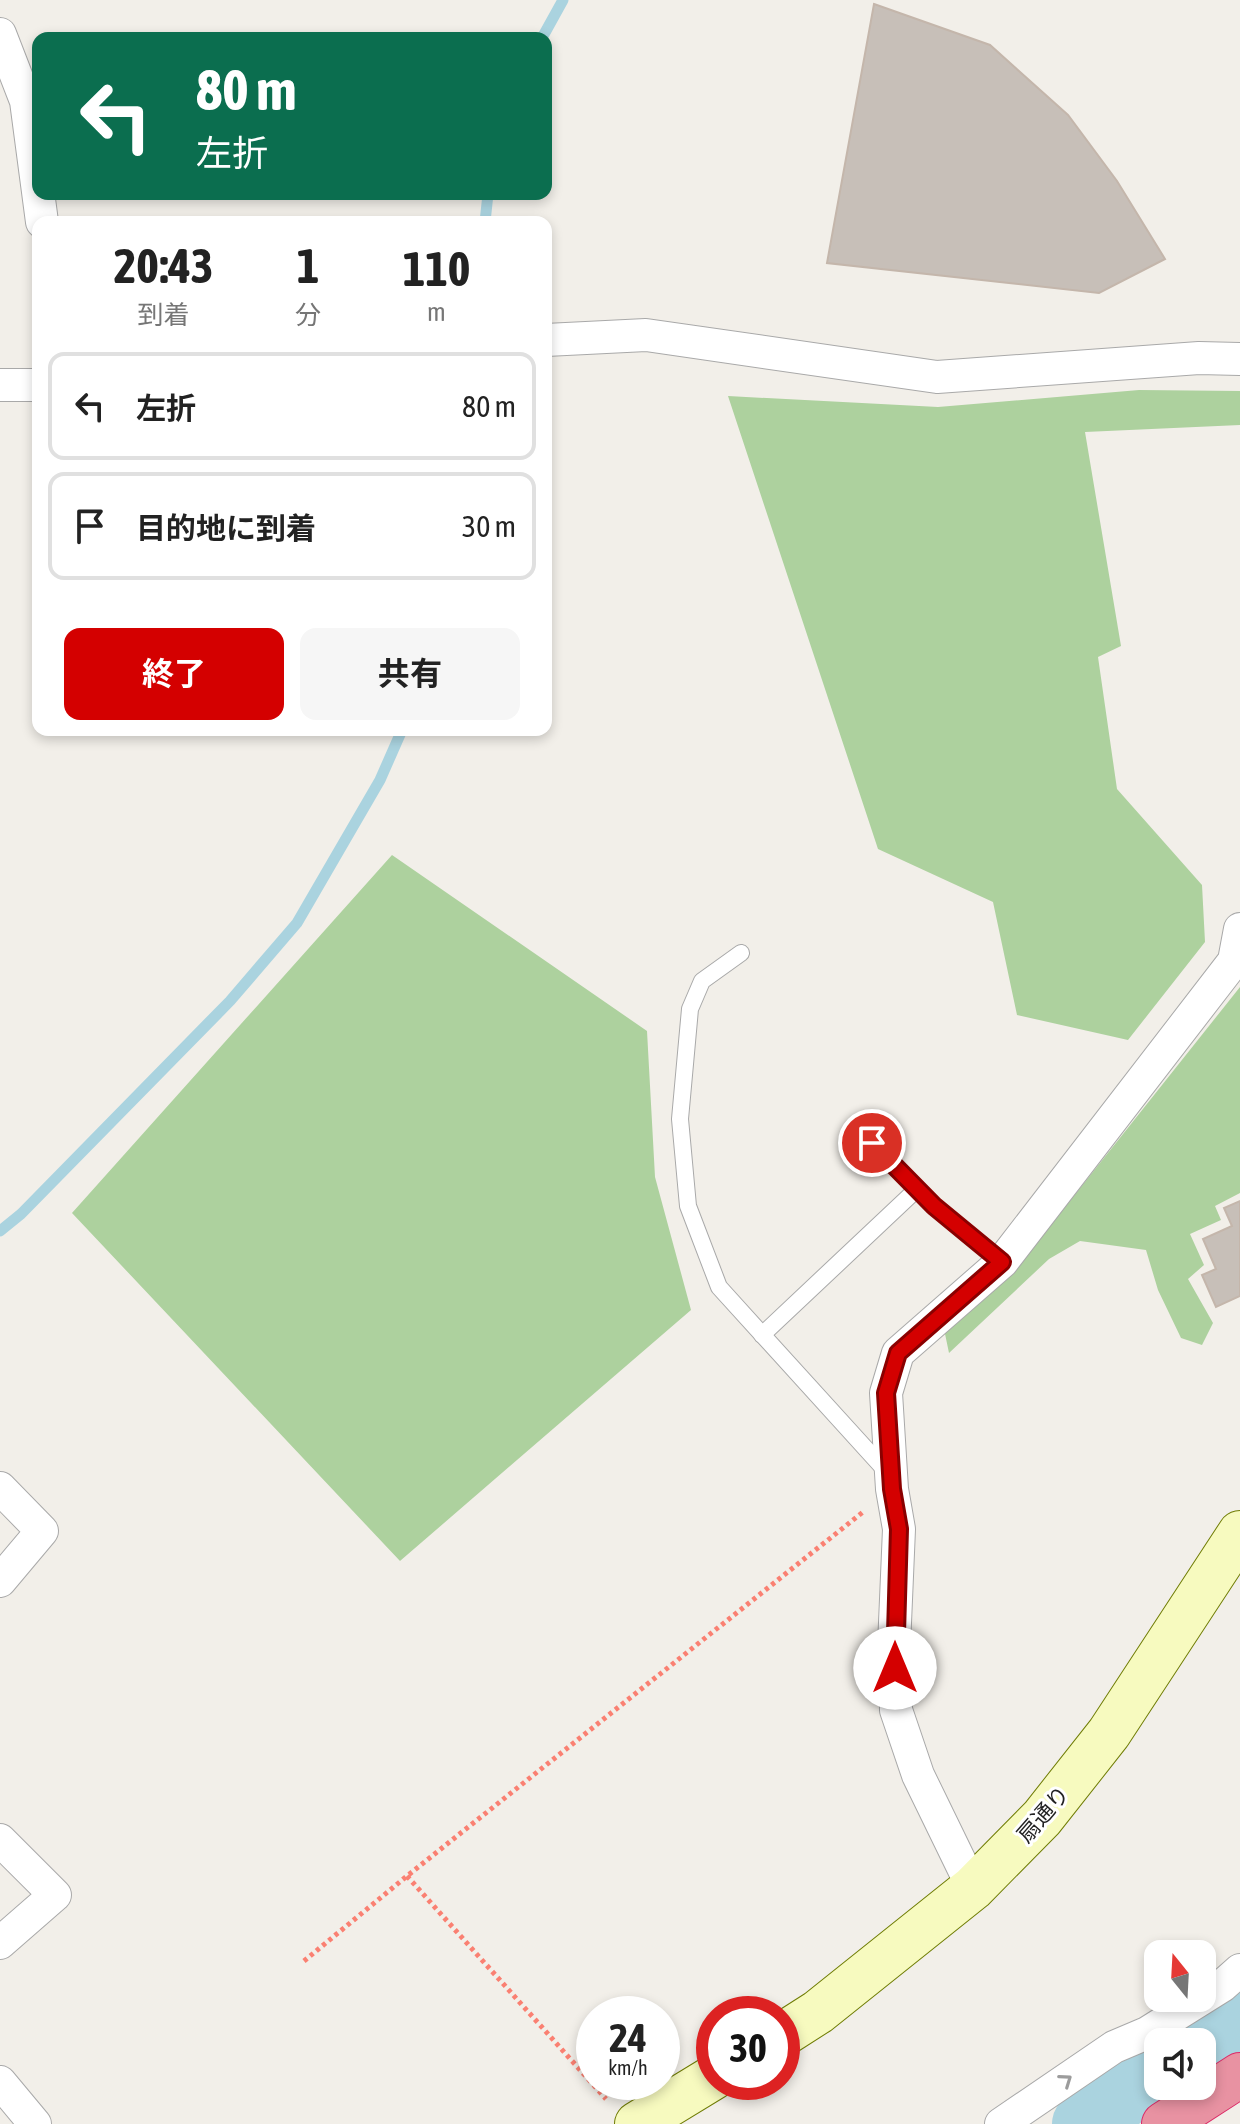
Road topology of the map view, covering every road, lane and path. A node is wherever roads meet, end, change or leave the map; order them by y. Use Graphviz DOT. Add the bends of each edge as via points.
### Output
graph roads {
  1 [pos="0,34"];
  2 [pos="32,146"];
  3 [pos="552,340"];
  4 [pos="1240,359"];
  5 [pos="0,385"];
  6 [pos="32,385"];
  7 [pos="1240,929"];
  8 [pos="741,953"];
  9 [pos="872,1143"];
  10 [pos="917,1189"];
  11 [pos="1002,1262"];
  12 [pos="762,1335"];
  13 [pos="892,1483"];
  14 [pos="0,1488"];
  15 [pos="1240,1533"];
  16 [pos="0,1581"];
  17 [pos="0,1840"];
  18 [pos="407,1876"];
  19 [pos="973,1888"];
  20 [pos="0,1943"];
  21 [pos="304,1961"];
  22 [pos="1240,1970"];
  23 [pos="800,2024"];
  24 [pos="1240,2075"];
  25 [pos="0,2082"];
  26 [pos="696,2084"];
  27 [pos="622,2112"];
  28 [pos="35,2124"];
  29 [pos="1001,2124"];
  30 [pos="1164,2124"];
  1 -- 2 [label="street" via="26,101"];
  3 -- 4 [label="street" via="646,335 937,377"];
  5 -- 6 [label="street"];
  7 -- 11 [label="street" via="1234,961"];
  8 -- 12 [label="lane" via="702,981 690,1009 680,1119 688,1206 719,1287"];
  9 -- 10 [label="lane"];
  10 -- 11 [label="lane"];
  10 -- 12 [label="lane"];
  11 -- 13 [label="street" via="898,1353 886,1393"];
  12 -- 13 [label="lane"];
  13 -- 18 [label="path"];
  13 -- 19 [label="street" via="899,1529 896,1710 918,1775"];
  14 -- 16 [label="street" via="42,1531"];
  15 -- 19 [label="street, 扇通り" via="1109,1733 1042,1818"];
  17 -- 20 [label="street" via="55,1895"];
  18 -- 21 [label="path"];
  18 -- 27 [label="path"];
  19 -- 23 [label="street, 扇通り"];
  29 -- 22 [label="street, one-way"];
  24 -- 30 [label="highway"];
  25 -- 28 [label="street"];
  26 -- 27 [label="street"];
}
